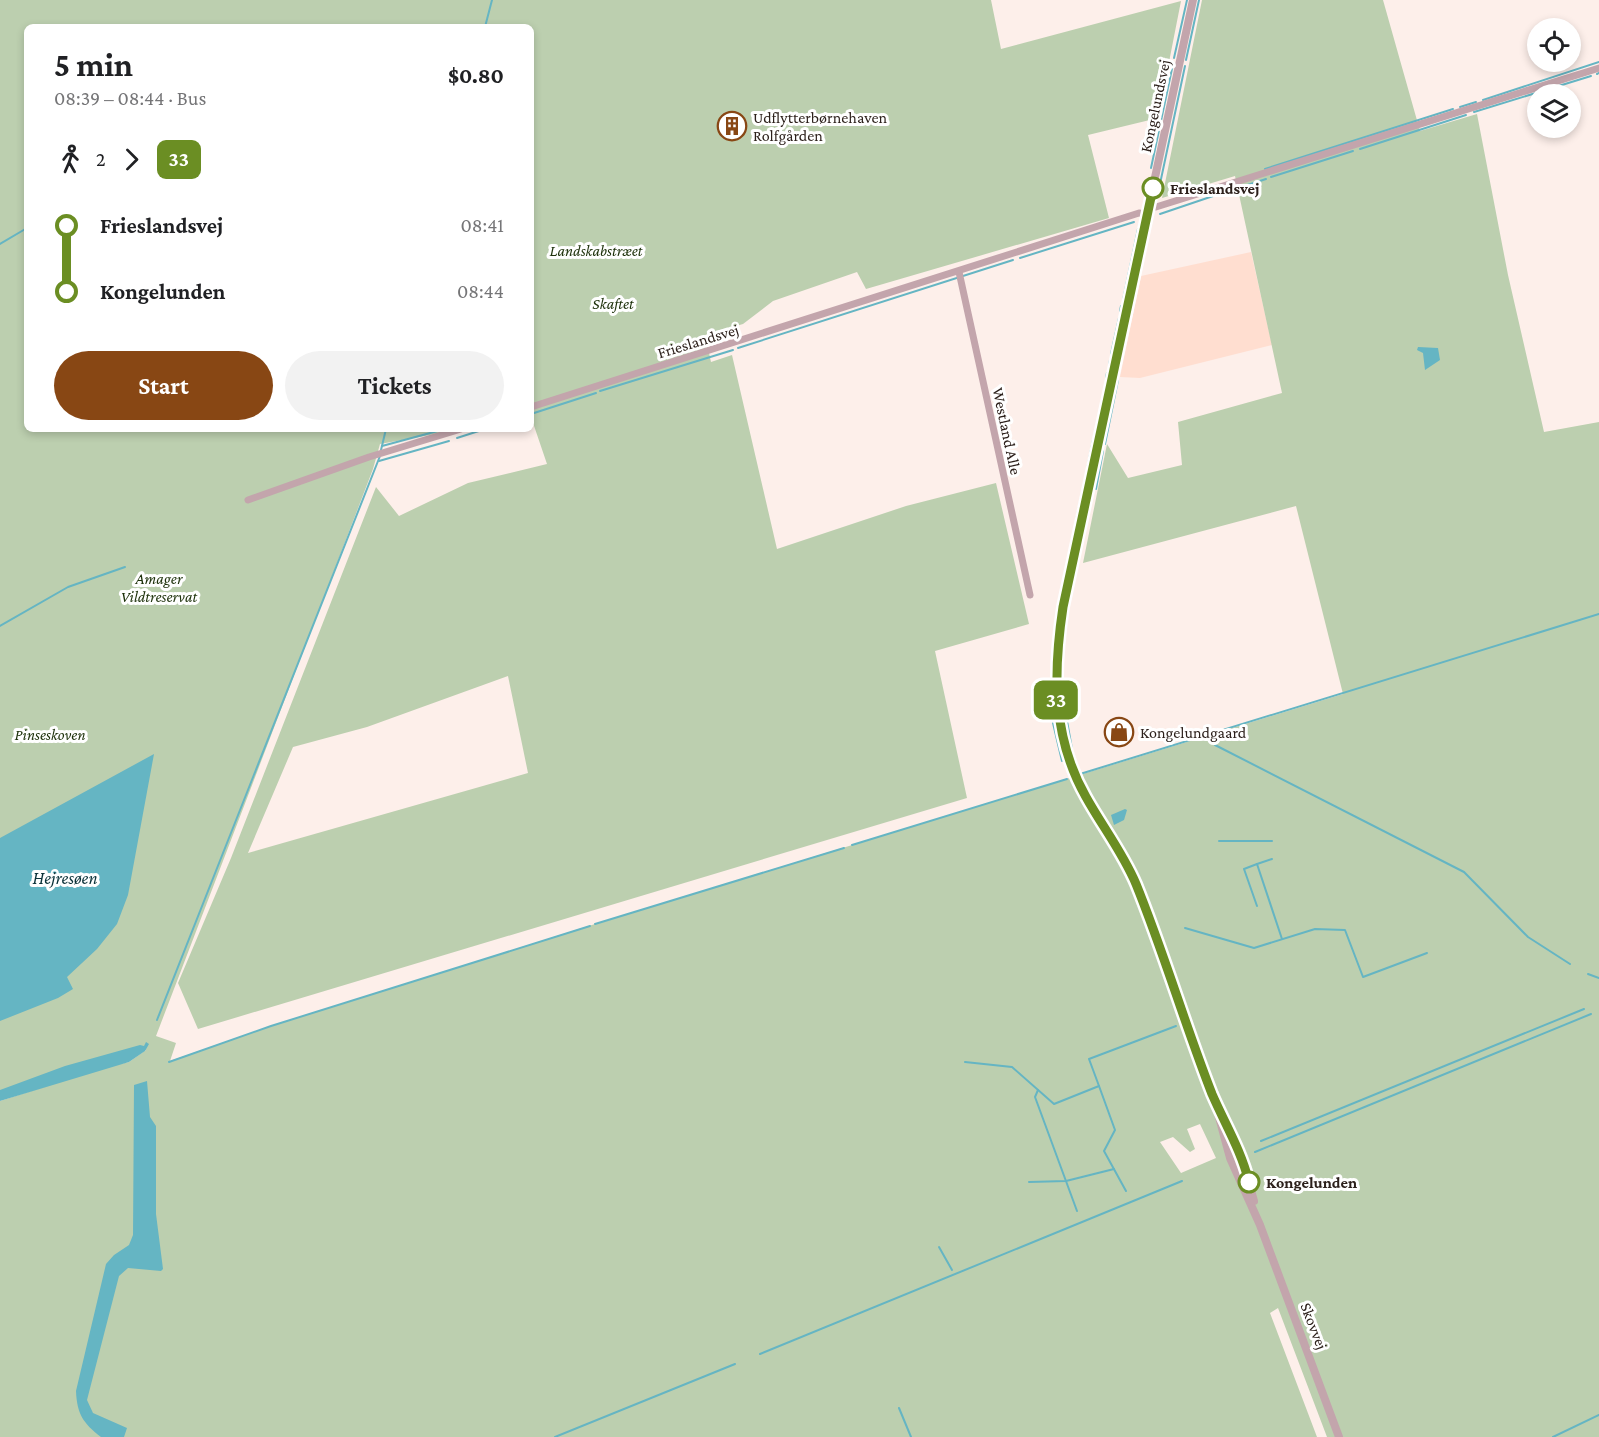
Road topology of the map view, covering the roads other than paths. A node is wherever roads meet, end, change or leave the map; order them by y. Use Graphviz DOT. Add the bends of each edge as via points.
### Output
graph roads {
  1 [pos="1193,0"];
  2 [pos="1599,68"];
  3 [pos="1148,210"];
  4 [pos="959,272"];
  5 [pos="534,406"];
  6 [pos="452,432"];
  7 [pos="248,500"];
  8 [pos="1030,595"];
  9 [pos="1055,677"];
  10 [pos="1339,1437"];
  1 -- 3 [label="street, Kongelundsvej"];
  2 -- 3 [label="street, Frieslandsvej"];
  3 -- 4 [label="street, Frieslandsvej"];
  3 -- 9 [label="street, Kongelundsvej" via="1063,607"];
  4 -- 5 [label="street, Frieslandsvej"];
  4 -- 8 [label="street, Westland Alle"];
  6 -- 7 [label="street"];
  9 -- 10 [label="street, Skovvej" via="1062,738 1072,766 1135,883 1213,1095 1242,1154 1260,1225"];
}
